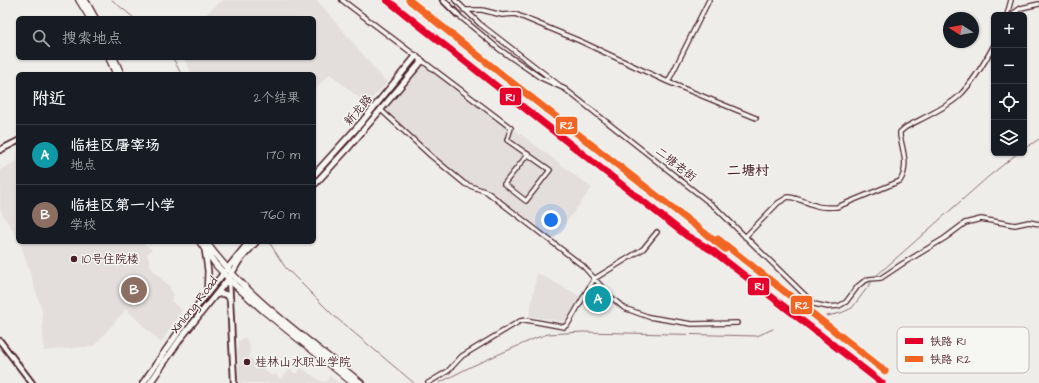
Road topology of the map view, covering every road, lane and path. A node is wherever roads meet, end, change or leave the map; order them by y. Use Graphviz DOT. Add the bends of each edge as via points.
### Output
graph roads {
  1 [pos="79,0"];
  2 [pos="85,0"];
  3 [pos="342,0"];
  4 [pos="443,0"];
  5 [pos="455,0"];
  6 [pos="710,0"];
  7 [pos="1012,0"];
  8 [pos="1039,4"];
  9 [pos="464,10"];
  10 [pos="1008,12"];
  11 [pos="1015,12"];
  12 [pos="89,16"];
  13 [pos="94,16"];
  14 [pos="458,16"];
  15 [pos="992,48"];
  16 [pos="416,56"];
  17 [pos="110,60"];
  18 [pos="115,60"];
  19 [pos="422,61"];
  20 [pos="115,72"];
  21 [pos="120,72"];
  22 [pos="668,82"];
  23 [pos="565,89"];
  24 [pos="381,110"];
  25 [pos="756,118"];
  26 [pos="16,142"];
  27 [pos="0,150"];
  28 [pos="528,154"];
  29 [pos="316,174"];
  30 [pos="316,183"];
  31 [pos="1039,224"];
  32 [pos="657,232"];
  33 [pos="745,237"];
  34 [pos="201,244"];
  35 [pos="207,244"];
  36 [pos="252,244"];
  37 [pos="205,249"];
  38 [pos="228,273"];
  39 [pos="594,279"];
  40 [pos="207,294"];
  41 [pos="215,296"];
  42 [pos="230,298"];
  43 [pos="737,323"];
  44 [pos="0,341"];
  45 [pos="346,381"];
  46 [pos="32,383"];
  47 [pos="143,383"];
  48 [pos="150,383"];
  49 [pos="234,383"];
  50 [pos="353,383"];
  51 [pos="362,383"];
  52 [pos="428,383"];
  1 -- 12 [label="main road"];
  2 -- 13 [label="main road"];
  3 -- 16 [label="street"];
  4 -- 14 [label="street"];
  5 -- 9 [label="street"];
  6 -- 22 [label="street"];
  7 -- 10 [label="street"];
  8 -- 11 [label="street"];
  9 -- 22 [label="street" via="482,10 502,15 515,14"];
  9 -- 23 [label="street"];
  14 -- 23 [label="street, 二塘老街" via="535,74"];
  15 -- 33 [label="street" via="960,95 900,132 906,168 900,181 836,207 826,208 788,197 778,203"];
  16 -- 19 [label="street"];
  16 -- 29 [label="main road, 新龙路"];
  17 -- 20 [label="main road"];
  18 -- 21 [label="main road"];
  19 -- 24 [label="main road"];
  19 -- 28 [label="street" via="511,128 507,140"];
  22 -- 25 [label="street"];
  23 -- 33 [label="street, 二塘老街" via="716,208"];
  24 -- 30 [label="main road"];
  24 -- 39 [label="street" via="465,184 487,192 583,266"];
  26 -- 27 [label="street"];
  28 -- 28 [label="street" via="504,184 526,201 550,170"];
  31 -- 33 [label="street, 二塘老街" via="1029,222 1015,225 981,219 965,223 881,278 869,279 858,286 846,302 828,307 814,304"];
  32 -- 39 [label="street" via="643,249"];
  34 -- 37 [label="main road"];
  35 -- 38 [label="main road"];
  36 -- 38 [label="main road, Xinlong Road"];
  37 -- 38 [label="main road" via="216,265"];
  37 -- 40 [label="main road" via="208,271"];
  38 -- 40 [label="main road"];
  38 -- 41 [label="main road, Xinlong Road"];
  38 -- 42 [label="street"];
  38 -- 45 [label="main road" via="264,311"];
  38 -- 51 [label="main road"];
  39 -- 43 [label="street" via="624,308 649,317 692,324"];
  39 -- 52 [label="street" via="568,324 564,326 526,320 515,322 462,356 446,372"];
  40 -- 47 [label="main road"];
  41 -- 42 [label="main road" via="224,294"];
  41 -- 48 [label="main road, Xinlong Road" via="181,338"];
  42 -- 49 [label="street"];
  44 -- 46 [label="street"];
  45 -- 50 [label="main road"];
}
